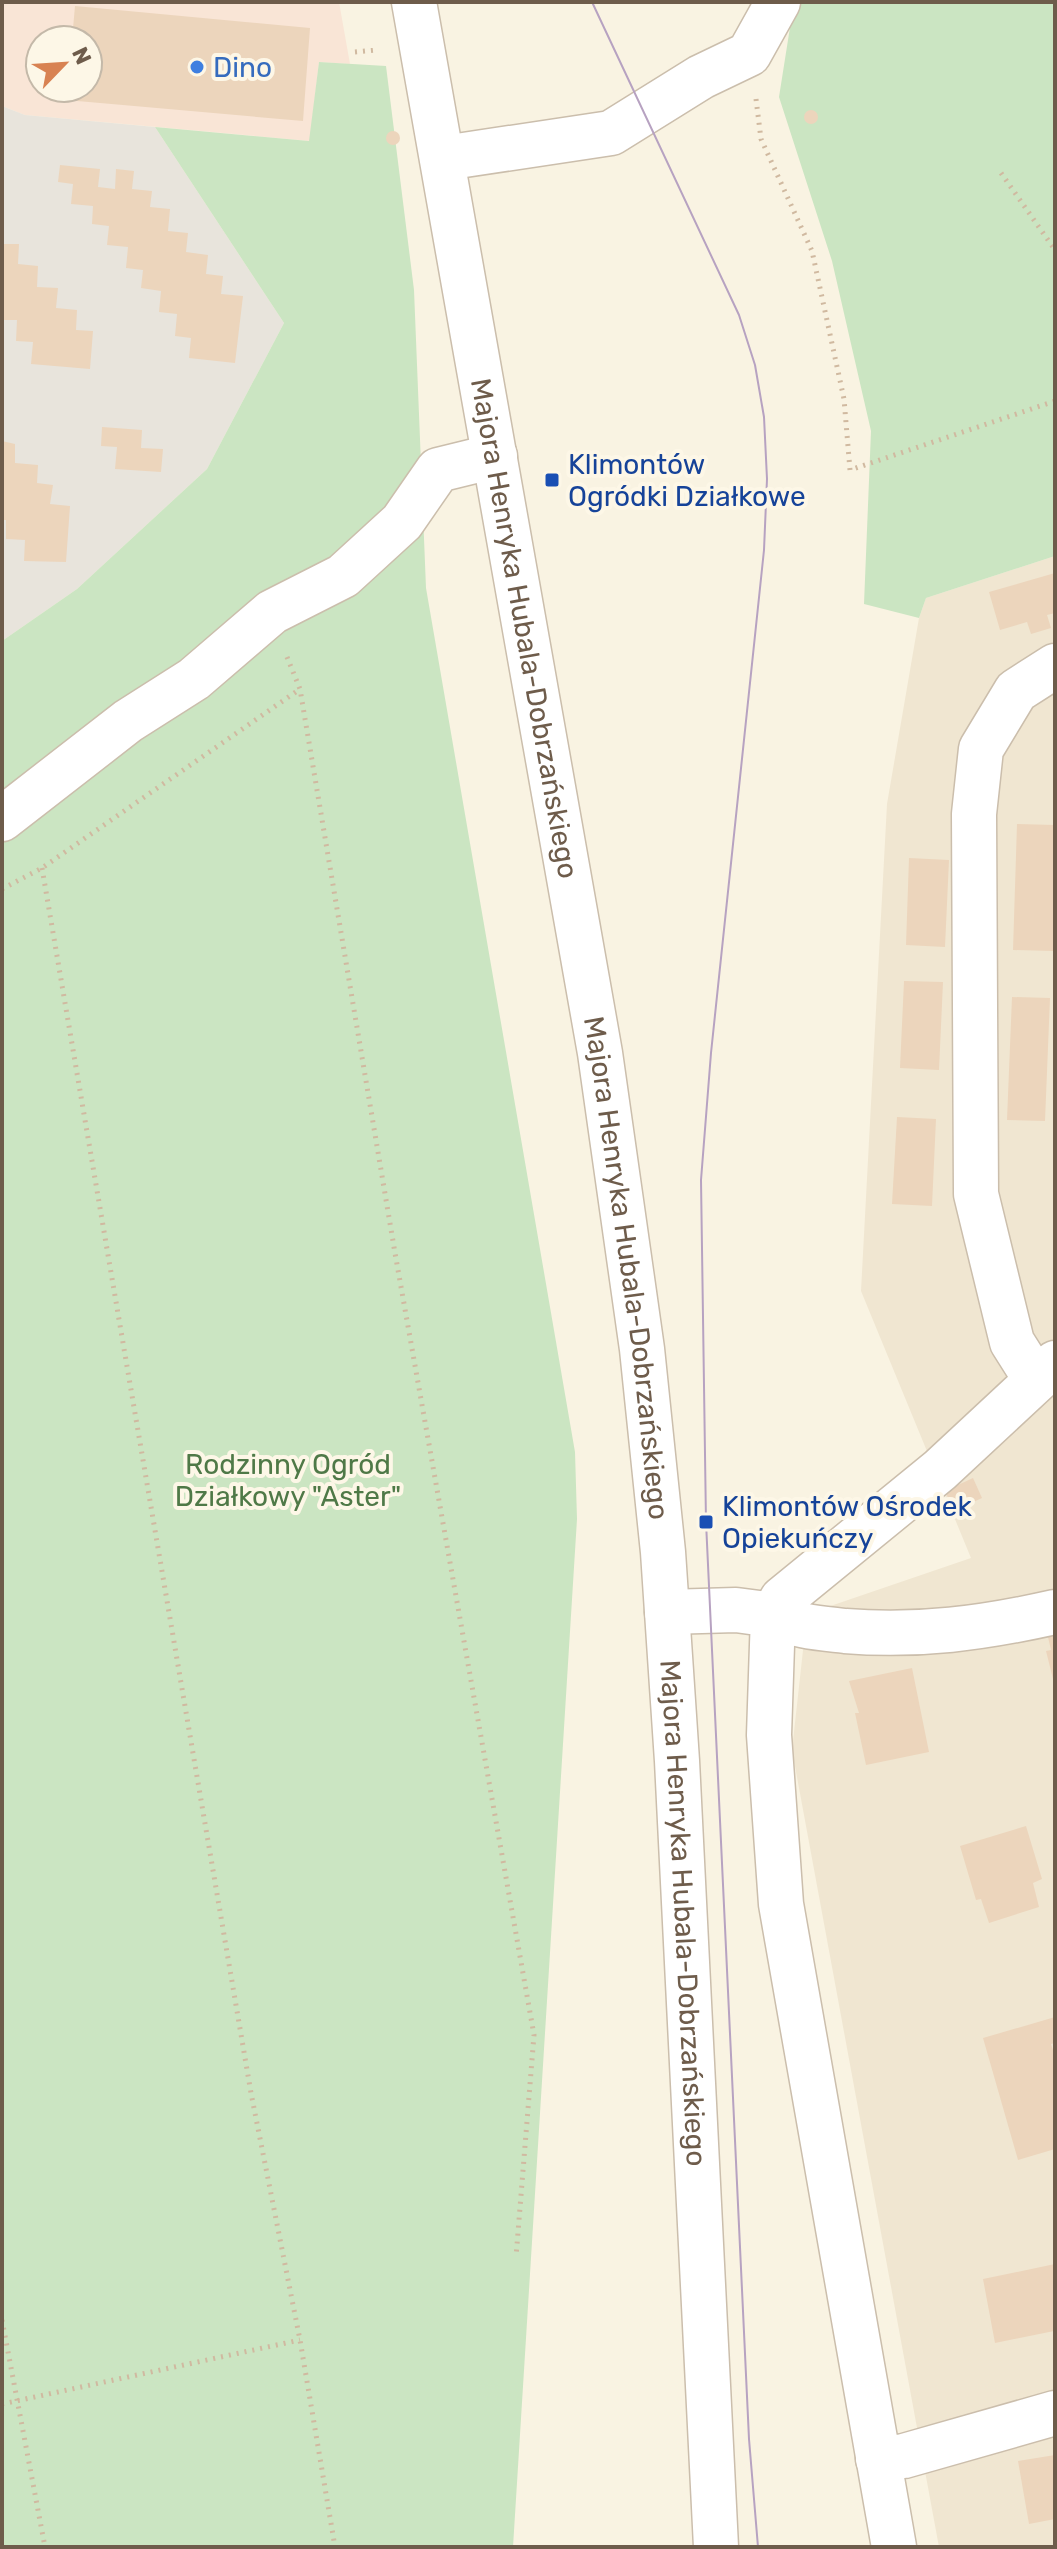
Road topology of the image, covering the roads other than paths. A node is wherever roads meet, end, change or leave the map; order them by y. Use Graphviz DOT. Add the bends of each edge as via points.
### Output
graph roads {
  1 [pos="414,2"];
  2 [pos="778,2"];
  3 [pos="444,158"];
  4 [pos="495,456"];
  5 [pos="1055,666"];
  6 [pos="2,819"];
  7 [pos="1045,1371"];
  8 [pos="667,1612"];
  9 [pos="1055,1612"];
  10 [pos="773,1615"];
  11 [pos="1055,2413"];
  12 [pos="878,2459"];
  13 [pos="716,2547"];
  14 [pos="894,2547"];
  1 -- 3 [label="street, Majora Henryka Hubala-Dobrzańskiego"];
  2 -- 3 [label="street" via="749,54 611,133"];
  3 -- 4 [label="street, Majora Henryka Hubala-Dobrzańskiego"];
  4 -- 6 [label="street" via="438,470 402,522 343,576 272,612 194,679 128,721"];
  4 -- 8 [label="street, Majora Henryka Hubala-Dobrzańskiego" via="600,1053 642,1349"];
  5 -- 7 [label="street" via="1016,691 981,749 974,814 976,1194 1012,1342"];
  7 -- 10 [label="street" via="940,1470 782,1599"];
  8 -- 10 [label="street"];
  8 -- 13 [label="street, Majora Henryka Hubala-Dobrzańskiego"];
  9 -- 10 [label="street" via="943,1633 889,1634 793,1625"];
  10 -- 12 [label="street" via="769,1735 781,1904"];
  11 -- 12 [label="street"];
  12 -- 14 [label="street"];
}
